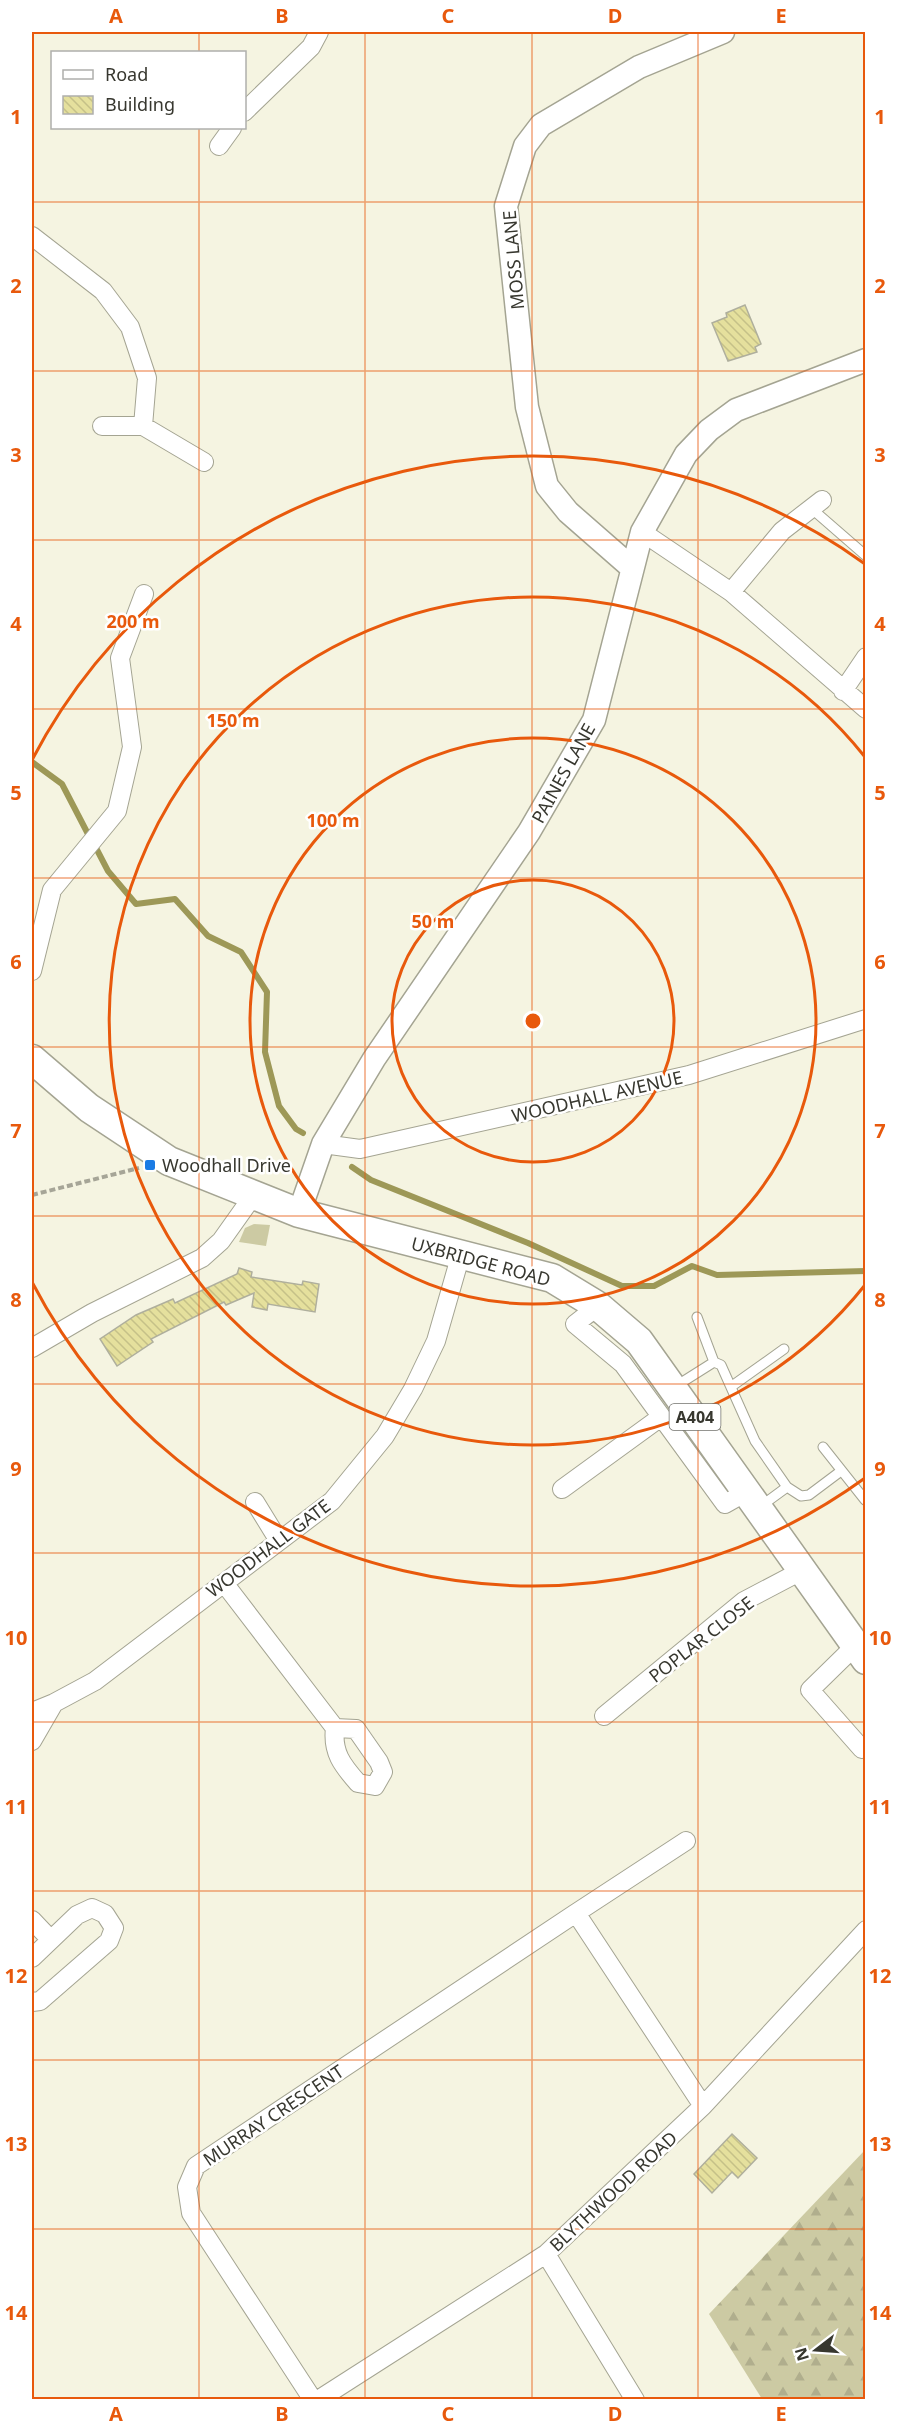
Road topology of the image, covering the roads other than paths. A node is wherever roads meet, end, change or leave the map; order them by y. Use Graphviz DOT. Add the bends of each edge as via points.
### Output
graph roads {
  1 [pos="319,32"];
  2 [pos="723,32"];
  3 [pos="246,110"];
  4 [pos="231,129"];
  5 [pos="219,146"];
  6 [pos="32,236"];
  7 [pos="866,360"];
  8 [pos="102,426"];
  9 [pos="143,426"];
  10 [pos="204,462"];
  11 [pos="817,504"];
  12 [pos="642,532"];
  13 [pos="865,555"];
  14 [pos="632,568"];
  15 [pos="731,592"];
  16 [pos="144,594"];
  17 [pos="866,657"];
  18 [pos="843,691"];
  19 [pos="866,709"];
  20 [pos="32,971"];
  21 [pos="866,1019"];
  22 [pos="32,1059"];
  23 [pos="324,1144"];
  24 [pos="253,1196"];
  25 [pos="299,1213"];
  26 [pos="461,1254"];
  27 [pos="598,1306"];
  28 [pos="697,1317"];
  29 [pos="32,1348"];
  30 [pos="784,1349"];
  31 [pos="714,1362"];
  32 [pos="732,1386"];
  33 [pos="674,1387"];
  34 [pos="662,1418"];
  35 [pos="823,1447"];
  36 [pos="841,1471"];
  37 [pos="787,1487"];
  38 [pos="562,1489"];
  39 [pos="753,1500"];
  40 [pos="865,1500"];
  41 [pos="255,1502"];
  42 [pos="279,1541"];
  43 [pos="803,1570"];
  44 [pos="224,1582"];
  45 [pos="860,1653"];
  46 [pos="54,1703"];
  47 [pos="32,1712"];
  48 [pos="604,1716"];
  49 [pos="335,1728"];
  50 [pos="32,1741"];
  51 [pos="862,1749"];
  52 [pos="686,1841"];
  53 [pos="576,1913"];
  54 [pos="32,1920"];
  55 [pos="866,1930"];
  56 [pos="50,1939"];
  57 [pos="32,1958"];
  58 [pos="32,2002"];
  59 [pos="703,2106"];
  60 [pos="546,2254"];
  61 [pos="316,2400"];
  62 [pos="635,2400"];
  1 -- 3 [label="street" via="311,47"];
  2 -- 14 [label="street, MOSS LANE" via="639,67 541,125 525,146 507,206 527,407 547,486 568,512"];
  4 -- 5 [label="street"];
  6 -- 9 [label="street" via="103,291 130,327 147,378"];
  7 -- 12 [label="street, PAINES LANE" via="736,410 718,423 686,454"];
  8 -- 9 [label="street"];
  9 -- 10 [label="street"];
  11 -- 13 [label="lane"];
  11 -- 15 [label="street" via="782,531"];
  12 -- 14 [label="street, PAINES LANE"];
  12 -- 15 [label="street"];
  14 -- 23 [label="street, PAINES LANE" via="594,720 529,832 376,1055"];
  15 -- 18 [label="street"];
  16 -- 20 [label="street" via="120,658 132,747 117,811 52,890"];
  17 -- 18 [label="street"];
  18 -- 19 [label="street"];
  21 -- 23 [label="street, WOODHALL AVENUE" via="689,1076 360,1149"];
  22 -- 24 [label="main road, UXBRIDGE ROAD / A404" via="89,1108 169,1161"];
  23 -- 25 [label="street, PAINES LANE"];
  24 -- 25 [label="main road, UXBRIDGE ROAD / A404"];
  24 -- 29 [label="street" via="221,1241 202,1258"];
  25 -- 26 [label="main road, UXBRIDGE ROAD / A404"];
  26 -- 27 [label="main road, UXBRIDGE ROAD / A404" via="552,1278"];
  26 -- 42 [label="street, WOODHALL GATE" via="436,1341 385,1436 332,1501"];
  27 -- 33 [label="main road, UXBRIDGE ROAD / A404" via="639,1341"];
  27 -- 34 [label="street" via="575,1324 623,1364"];
  28 -- 31 [label="lane"];
  30 -- 32 [label="lane"];
  31 -- 32 [label="lane"];
  31 -- 33 [label="lane"];
  32 -- 37 [label="lane" via="755,1441"];
  33 -- 39 [label="main road, UXBRIDGE ROAD / A404"];
  34 -- 38 [label="street"];
  34 -- 39 [label="street" via="725,1504"];
  35 -- 36 [label="lane"];
  36 -- 37 [label="lane" via="809,1495 801,1496"];
  36 -- 40 [label="lane"];
  37 -- 39 [label="lane"];
  39 -- 43 [label="main road, UXBRIDGE ROAD / A404"];
  41 -- 42 [label="street"];
  42 -- 44 [label="street, WOODHALL GATE"];
  43 -- 45 [label="main road, UXBRIDGE ROAD / A404"];
  43 -- 48 [label="street, POPLAR CLOSE" via="744,1601"];
  44 -- 46 [label="street, WOODHALL GATE" via="95,1681"];
  44 -- 49 [label="street"];
  45 -- 51 [label="street" via="810,1690"];
  46 -- 47 [label="street, WOODHALL GATE"];
  46 -- 50 [label="street"];
  52 -- 53 [label="street, MURRAY CRESCENT"];
  53 -- 59 [label="street"];
  53 -- 61 [label="street, MURRAY CRESCENT" via="196,2166 187,2187 191,2213"];
  54 -- 56 [label="street"];
  55 -- 59 [label="street, BLYTHWOOD ROAD"];
  56 -- 57 [label="street"];
  56 -- 58 [label="street" via="77,1915 92,1908 105,1914 114,1928 109,1941 40,2001"];
  59 -- 60 [label="street, BLYTHWOOD ROAD"];
  60 -- 61 [label="street, BLYTHWOOD ROAD"];
  60 -- 62 [label="street"];
}
